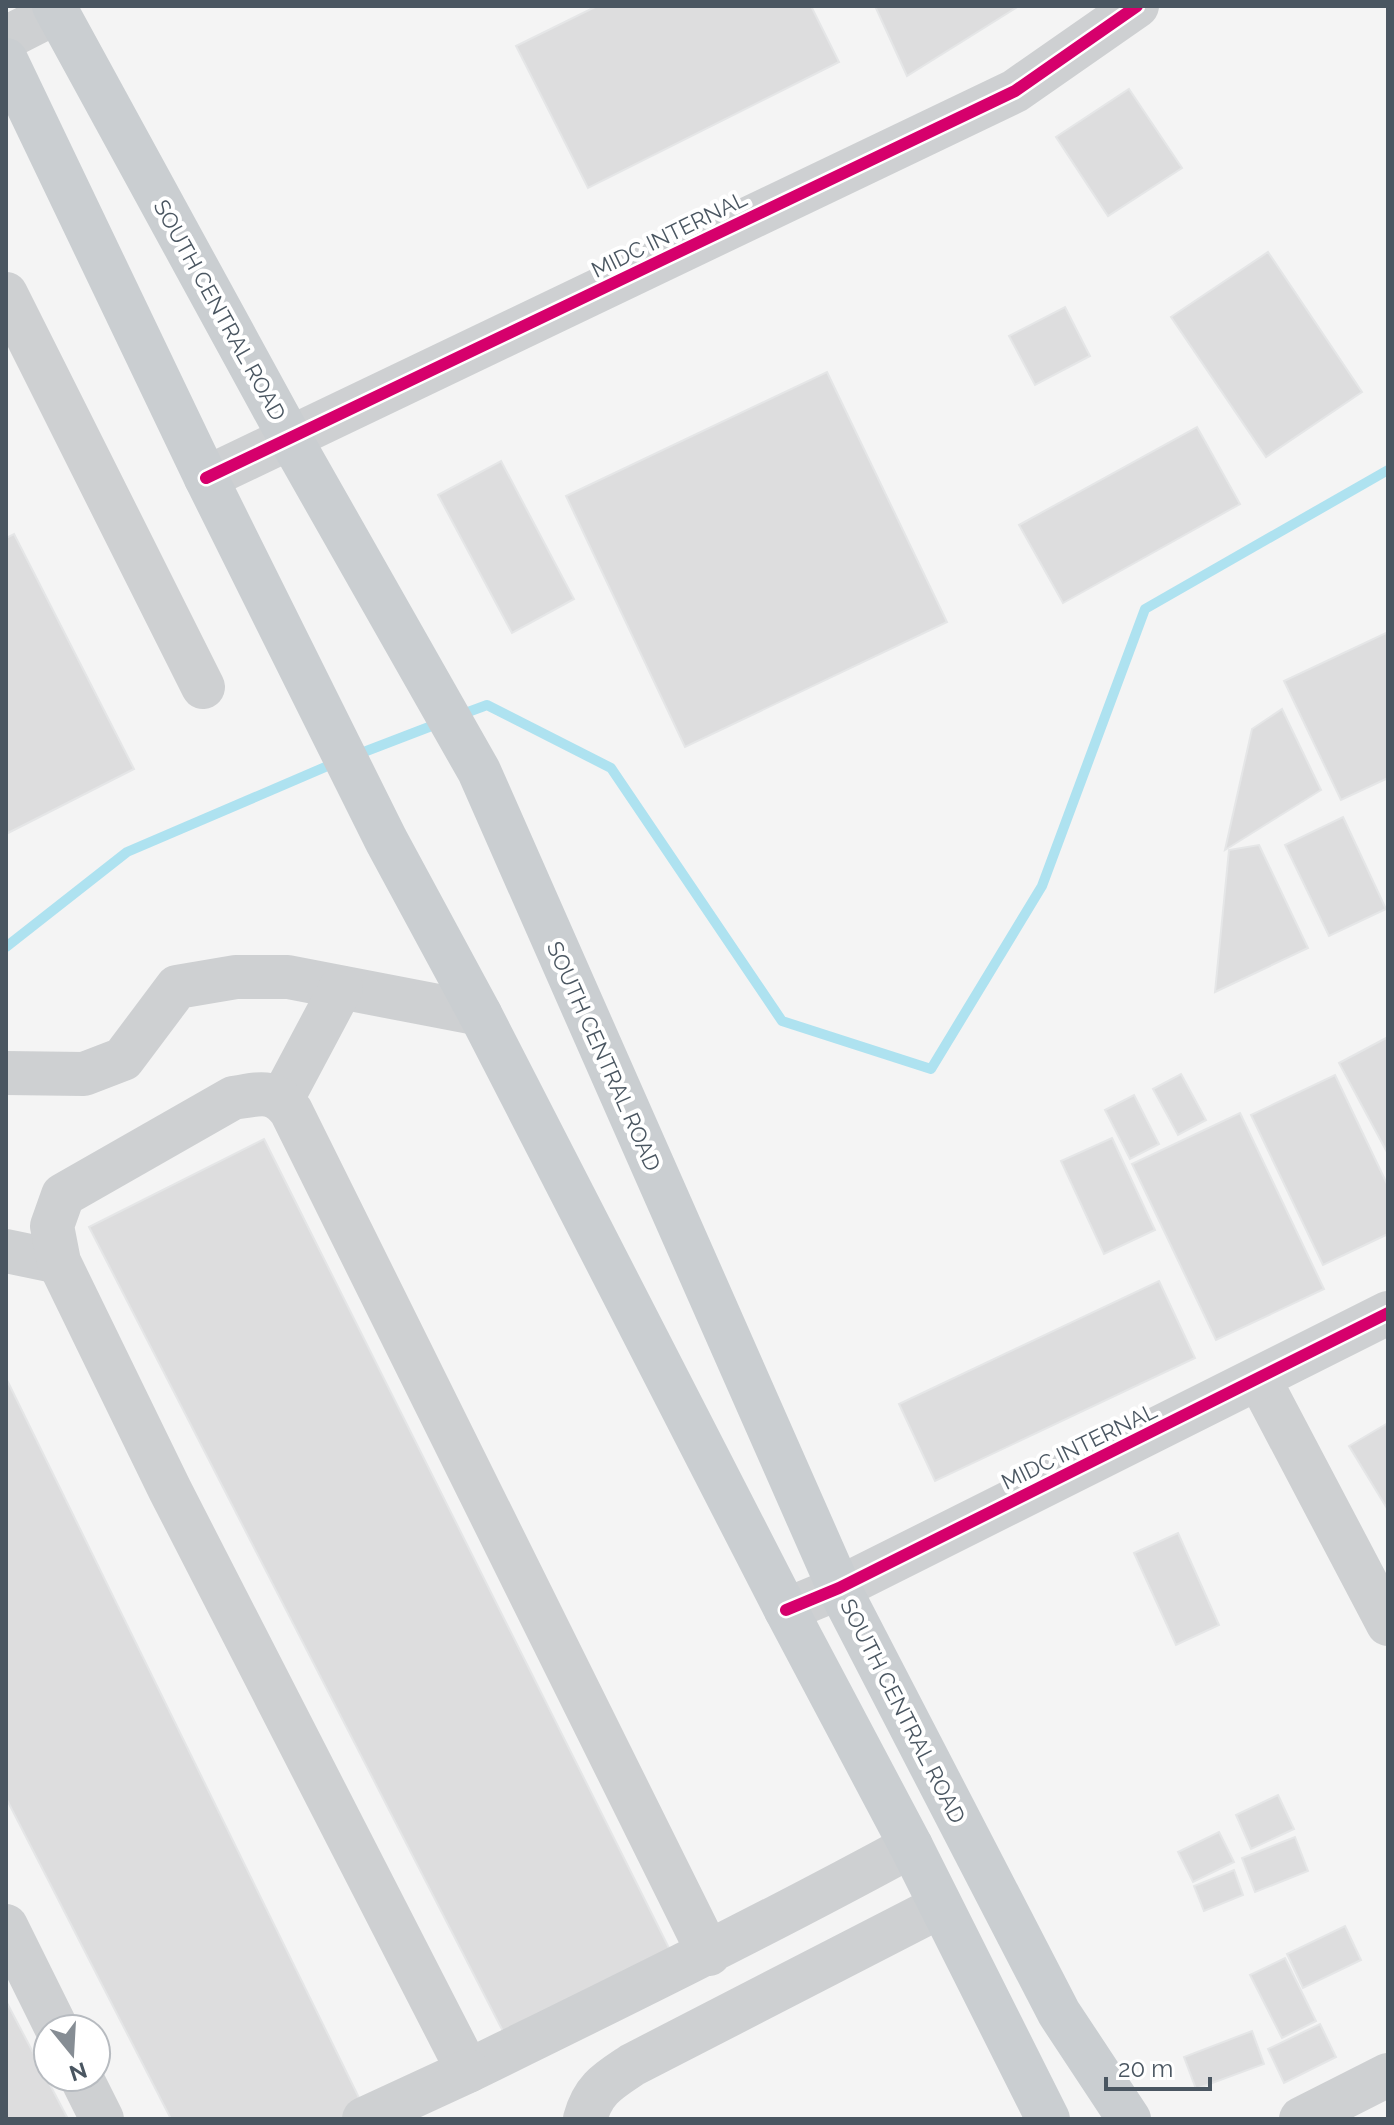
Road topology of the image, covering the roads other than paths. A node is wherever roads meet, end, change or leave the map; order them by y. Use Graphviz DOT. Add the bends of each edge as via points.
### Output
graph roads {
  1 [pos="1137,6"];
  2 [pos="56,9"];
  3 [pos="6,38"];
  4 [pos="6,60"];
  5 [pos="6,294"];
  6 [pos="290,438"];
  7 [pos="206,478"];
  8 [pos="203,687"];
  9 [pos="341,988"];
  10 [pos="480,1014"];
  11 [pos="6,1073"];
  12 [pos="282,1099"];
  13 [pos="6,1251"];
  14 [pos="59,1262"];
  15 [pos="1388,1313"];
  16 [pos="1259,1379"];
  17 [pos="839,1588"];
  18 [pos="786,1610"];
  19 [pos="1388,1624"];
  20 [pos="911,1846"];
  21 [pos="939,1907"];
  22 [pos="6,1926"];
  23 [pos="709,1954"];
  24 [pos="49,2013"];
  25 [pos="468,2071"];
  26 [pos="1388,2075"];
  27 [pos="89,2093"];
  28 [pos="102,2119"];
  29 [pos="364,2119"];
  30 [pos="585,2119"];
  31 [pos="1048,2119"];
  32 [pos="1129,2119"];
  33 [pos="1301,2119"];
  1 -- 6 [label="street, MIDC INTERNAL" via="1015,91"];
  2 -- 3 [label="street"];
  2 -- 6 [label="main road, SOUTH CENTRAL ROAD"];
  4 -- 7 [label="main road"];
  5 -- 8 [label="street"];
  6 -- 7 [label="street, MIDC INTERNAL"];
  6 -- 17 [label="main road, SOUTH CENTRAL ROAD" via="479,771"];
  7 -- 10 [label="main road" via="386,840"];
  9 -- 10 [label="street"];
  9 -- 11 [label="street" via="288,977 236,977 177,987 123,1059 84,1074"];
  9 -- 12 [label="street"];
  10 -- 18 [label="main road"];
  12 -- 14 [label="street" via="266,1093 233,1098 63,1195 52,1226"];
  12 -- 23 [label="street"];
  13 -- 14 [label="street"];
  14 -- 25 [label="street"];
  15 -- 16 [label="street, MIDC INTERNAL"];
  16 -- 17 [label="street, MIDC INTERNAL"];
  16 -- 19 [label="street"];
  17 -- 18 [label="street, MIDC INTERNAL"];
  17 -- 32 [label="main road, SOUTH CENTRAL ROAD" via="1059,2013"];
  18 -- 20 [label="main road"];
  20 -- 21 [label="main road"];
  20 -- 23 [label="street"];
  21 -- 30 [label="street" via="632,2065 602,2084"];
  21 -- 31 [label="main road"];
  22 -- 24 [label="street"];
  23 -- 25 [label="street"];
  25 -- 29 [label="street"];
  26 -- 33 [label="street"];
  27 -- 28 [label="street"];
}
